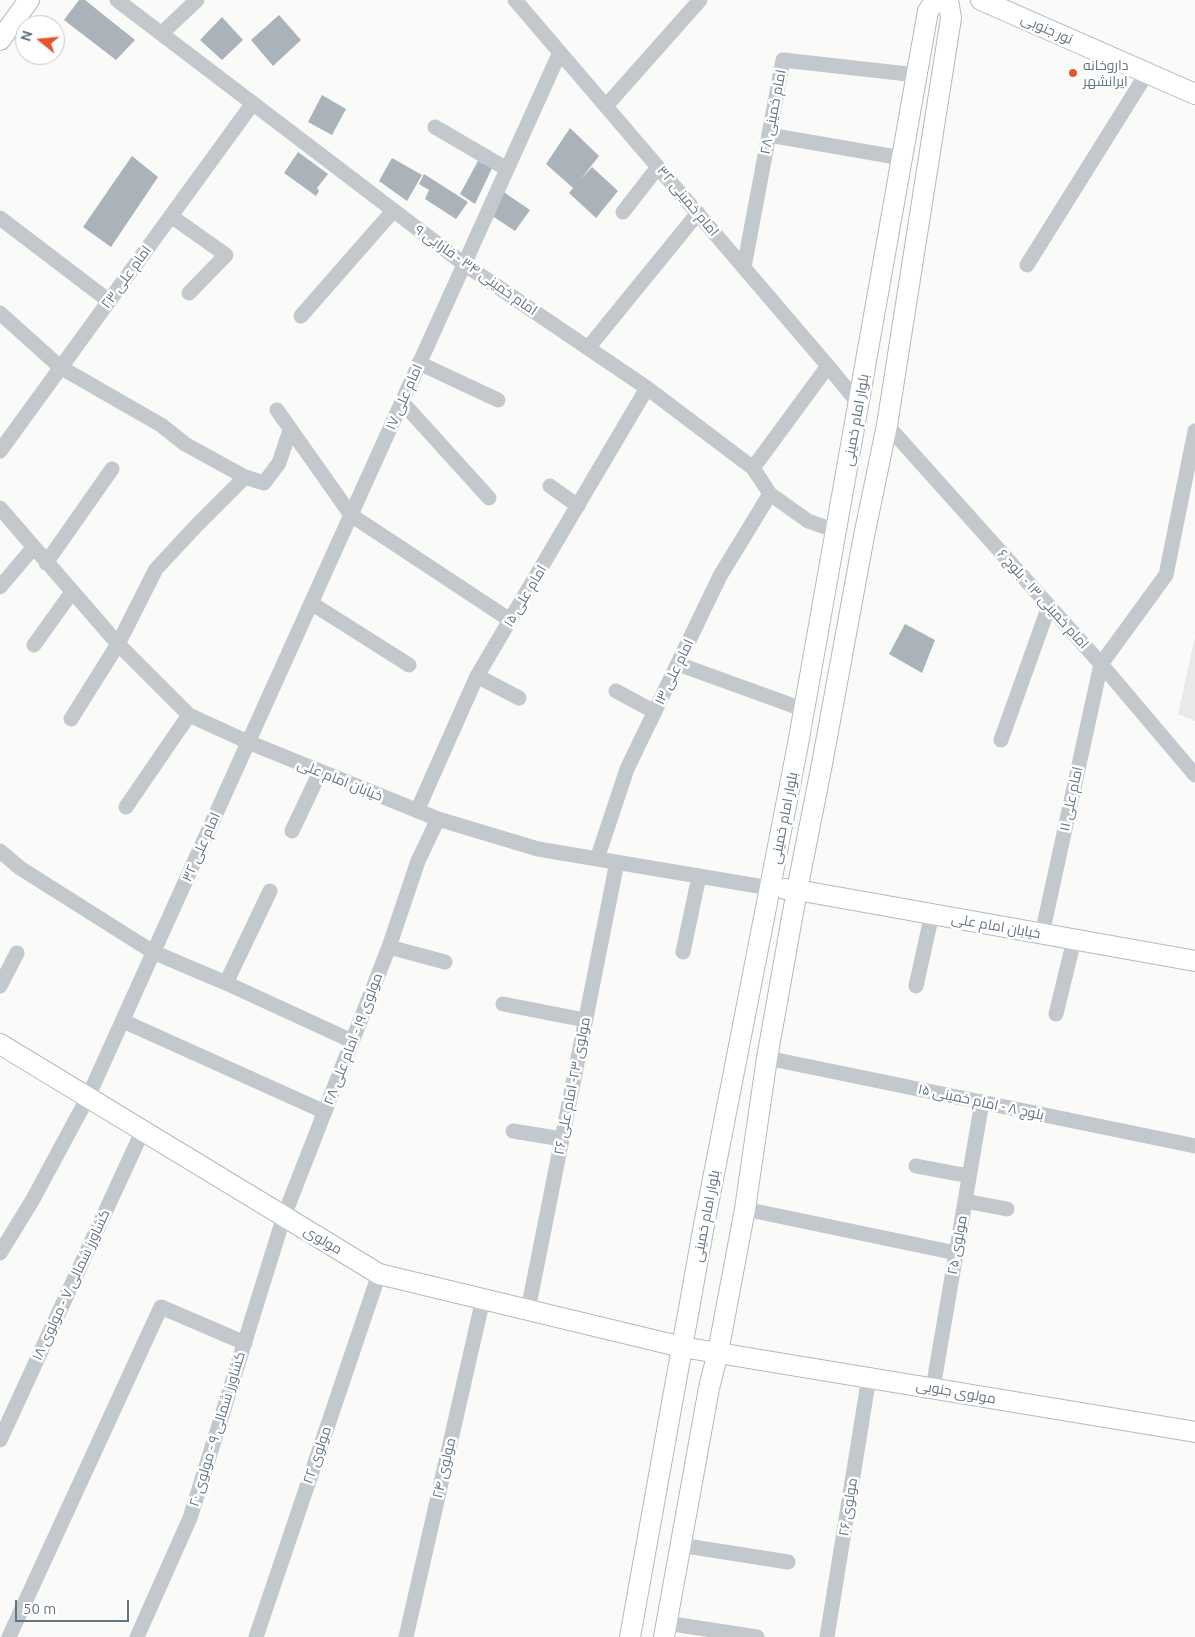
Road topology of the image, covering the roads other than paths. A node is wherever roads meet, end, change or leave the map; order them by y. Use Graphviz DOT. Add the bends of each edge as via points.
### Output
graph roads {
  1 [pos="29,0"];
  2 [pos="117,0"];
  3 [pos="197,0"];
  4 [pos="515,0"];
  5 [pos="700,0"];
  6 [pos="936,0"];
  7 [pos="948,0"];
  8 [pos="981,0"];
  9 [pos="162,34"];
  10 [pos="0,40"];
  11 [pos="560,52"];
  12 [pos="1146,73"];
  13 [pos="917,75"];
  14 [pos="1195,94"];
  15 [pos="253,103"];
  16 [pos="606,106"];
  17 [pos="435,127"];
  18 [pos="769,135"];
  19 [pos="902,158"];
  20 [pos="658,166"];
  21 [pos="507,168"];
  22 [pos="393,211"];
  23 [pos="623,212"];
  24 [pos="698,213"];
  25 [pos="171,216"];
  26 [pos="0,218"];
  27 [pos="464,264"];
  28 [pos="1027,265"];
  29 [pos="744,267"];
  30 [pos="189,293"];
  31 [pos="109,300"];
  32 [pos="0,313"];
  33 [pos="301,316"];
  34 [pos="588,348"];
  35 [pos="419,363"];
  36 [pos="828,366"];
  37 [pos="60,367"];
  38 [pos="648,388"];
  39 [pos="498,400"];
  40 [pos="402,402"];
  41 [pos="859,404"];
  42 [pos="277,410"];
  43 [pos="887,425"];
  44 [pos="290,430"];
  45 [pos="1195,434"];
  46 [pos="0,451"];
  47 [pos="753,468"];
  48 [pos="112,469"];
  49 [pos="245,477"];
  50 [pos="550,486"];
  51 [pos="770,494"];
  52 [pos="488,498"];
  53 [pos="578,506"];
  54 [pos="0,508"];
  55 [pos="351,515"];
  56 [pos="836,531"];
  57 [pos="33,548"];
  58 [pos="46,563"];
  59 [pos="0,586"];
  60 [pos="72,592"];
  61 [pos="311,602"];
  62 [pos="1049,606"];
  63 [pos="510,620"];
  64 [pos="34,644"];
  65 [pos="118,644"];
  66 [pos="678,664"];
  67 [pos="1101,664"];
  68 [pos="409,665"];
  69 [pos="478,676"];
  70 [pos="616,691"];
  71 [pos="519,698"];
  72 [pos="805,710"];
  73 [pos="655,712"];
  74 [pos="189,715"];
  75 [pos="71,719"];
  76 [pos="1001,740"];
  77 [pos="248,742"];
  78 [pos="320,772"];
  79 [pos="1195,775"];
  80 [pos="126,807"];
  81 [pos="417,811"];
  82 [pos="438,820"];
  83 [pos="292,831"];
  84 [pos="0,852"];
  85 [pos="597,859"];
  86 [pos="617,862"];
  87 [pos="699,876"];
  88 [pos="770,888"];
  89 [pos="797,890"];
  90 [pos="270,892"];
  91 [pos="932,914"];
  92 [pos="1042,934"];
  93 [pos="1074,940"];
  94 [pos="389,947"];
  95 [pos="153,952"];
  96 [pos="683,952"];
  97 [pos="17,953"];
  98 [pos="1195,961"];
  99 [pos="445,962"];
  100 [pos="226,982"];
  101 [pos="0,986"];
  102 [pos="916,986"];
  103 [pos="503,1004"];
  104 [pos="1056,1014"];
  105 [pos="123,1020"];
  106 [pos="586,1020"];
  107 [pos="352,1041"];
  108 [pos="0,1044"];
  109 [pos="767,1058"];
  110 [pos="88,1097"];
  111 [pos="982,1102"];
  112 [pos="325,1112"];
  113 [pos="143,1130"];
  114 [pos="513,1131"];
  115 [pos="562,1139"];
  116 [pos="1195,1146"];
  117 [pos="916,1166"];
  118 [pos="969,1176"];
  119 [pos="965,1201"];
  120 [pos="745,1209"];
  121 [pos="1007,1209"];
  122 [pos="284,1216"];
  123 [pos="6,1232"];
  124 [pos="0,1253"];
  125 [pos="956,1253"];
  126 [pos="379,1274"];
  127 [pos="483,1299"];
  128 [pos="528,1310"];
  129 [pos="244,1343"];
  130 [pos="682,1347"];
  131 [pos="718,1352"];
  132 [pos="869,1377"];
  133 [pos="932,1388"];
  134 [pos="1195,1432"];
  135 [pos="0,1440"];
  136 [pos="680,1545"];
  137 [pos="788,1562"];
  138 [pos="665,1630"];
  139 [pos="9,1637"];
  140 [pos="137,1637"];
  141 [pos="256,1637"];
  142 [pos="406,1637"];
  143 [pos="630,1637"];
  144 [pos="756,1637"];
  145 [pos="827,1637"];
  1 -- 10 [label="main road"];
  2 -- 9 [label="street, امام خمینی ۳۴ - فارابی ۹"];
  3 -- 9 [label="street"];
  4 -- 11 [label="street, امام خمینی ۳۲"];
  5 -- 16 [label="street"];
  6 -- 13 [label="main road, بلوار امام خمینی" via="928,11"];
  7 -- 43 [label="main road, بلوار امام خمینی" via="951,18"];
  8 -- 12 [label="main road, نور جنوبی"];
  9 -- 15 [label="street, امام خمینی ۳۴ - فارابی ۹"];
  11 -- 16 [label="street, امام خمینی ۳۲"];
  11 -- 21 [label="street, امام علی ۱۷"];
  12 -- 14 [label="main road, نور جنوبی"];
  12 -- 28 [label="street"];
  13 -- 18 [label="street, امام خمینی ۲۸" via="783,60"];
  13 -- 19 [label="main road, بلوار امام خمینی"];
  15 -- 22 [label="street, امام خمینی ۳۴ - فارابی ۹"];
  15 -- 25 [label="street, امام علی ۲۳"];
  16 -- 20 [label="street, امام خمینی ۳۲"];
  17 -- 21 [label="street"];
  18 -- 19 [label="street"];
  18 -- 29 [label="street, امام خمینی ۲۸"];
  19 -- 41 [label="main road, بلوار امام خمینی"];
  20 -- 23 [label="street"];
  20 -- 24 [label="street, امام خمینی ۳۲"];
  21 -- 27 [label="street, امام علی ۱۷"];
  22 -- 27 [label="street, امام خمینی ۳۴ - فارابی ۹"];
  22 -- 33 [label="street"];
  24 -- 29 [label="street, امام خمینی ۳۲"];
  24 -- 34 [label="street"];
  25 -- 30 [label="street" via="226,255"];
  25 -- 31 [label="street, امام علی ۲۳"];
  26 -- 31 [label="street"];
  27 -- 34 [label="street, امام خمینی ۳۴ - فارابی ۹"];
  27 -- 35 [label="street, امام علی ۱۷"];
  29 -- 36 [label="street, امام خمینی ۳۲"];
  31 -- 37 [label="street, امام علی ۲۳"];
  32 -- 37 [label="street"];
  34 -- 38 [label="street, امام خمینی ۳۴ - فارابی ۹"];
  35 -- 39 [label="street"];
  35 -- 40 [label="street, امام علی ۱۷"];
  36 -- 41 [label="street, امام خمینی ۳۲"];
  36 -- 47 [label="street"];
  37 -- 46 [label="street, امام علی ۲۳"];
  37 -- 49 [label="street"];
  38 -- 47 [label="street, امام خمینی ۳۴ - فارابی ۹"];
  38 -- 53 [label="street, امام علی ۱۵"];
  40 -- 52 [label="street"];
  40 -- 55 [label="street, امام علی ۱۷"];
  41 -- 56 [label="main road, بلوار امام خمینی"];
  42 -- 44 [label="street"];
  43 -- 62 [label="street, امام خمینی ۱۳ - بلوچ ۶"];
  43 -- 89 [label="main road, بلوار امام خمینی"];
  44 -- 49 [label="street" via="279,463 264,483"];
  44 -- 55 [label="street"];
  45 -- 67 [label="street" via="1166,575"];
  47 -- 51 [label="street, امام خمینی ۳۴ - فارابی ۹"];
  48 -- 58 [label="street"];
  49 -- 65 [label="street" via="156,569"];
  50 -- 53 [label="street"];
  51 -- 56 [label="street, امام خمینی ۳۴ - فارابی ۹" via="808,521"];
  51 -- 66 [label="street, امام علی ۱۳" via="720,576"];
  53 -- 63 [label="street, امام علی ۱۵"];
  54 -- 57 [label="street, خیابان امام علی"];
  55 -- 61 [label="street, امام علی ۱۷"];
  55 -- 63 [label="street"];
  56 -- 72 [label="main road, بلوار امام خمینی"];
  57 -- 58 [label="street, خیابان امام علی"];
  57 -- 59 [label="street"];
  58 -- 60 [label="street, خیابان امام علی"];
  60 -- 64 [label="street"];
  60 -- 65 [label="street, خیابان امام علی"];
  61 -- 68 [label="street"];
  61 -- 77 [label="street, امام علی ۱۷"];
  62 -- 67 [label="street, امام خمینی ۱۳ - بلوچ ۶"];
  62 -- 76 [label="street"];
  63 -- 69 [label="street, امام علی ۱۵"];
  65 -- 74 [label="street, خیابان امام علی"];
  65 -- 75 [label="street"];
  66 -- 72 [label="street"];
  66 -- 73 [label="street, امام علی ۱۳"];
  67 -- 79 [label="street, امام خمینی ۱۳ - بلوچ ۶"];
  67 -- 92 [label="street, امام علی ۱۱"];
  69 -- 71 [label="street"];
  69 -- 81 [label="street, امام علی ۱۵"];
  70 -- 73 [label="street"];
  72 -- 88 [label="main road, بلوار امام خمینی"];
  73 -- 85 [label="street, امام علی ۱۳" via="627,769"];
  74 -- 77 [label="street, خیابان امام علی"];
  74 -- 80 [label="street"];
  77 -- 78 [label="street, خیابان امام علی"];
  77 -- 95 [label="street, امام علی ۳۲"];
  78 -- 81 [label="street, خیابان امام علی"];
  78 -- 83 [label="street"];
  81 -- 82 [label="street, خیابان امام علی"];
  82 -- 85 [label="street, خیابان امام علی" via="538,849"];
  82 -- 94 [label="street, مولوی ۱۹ - امام علی ۲۸" via="418,861"];
  84 -- 95 [label="street"];
  85 -- 86 [label="street, خیابان امام علی"];
  86 -- 87 [label="street, خیابان امام علی"];
  86 -- 106 [label="street, مولوی ۲۳- امام علی ۲۶"];
  87 -- 88 [label="street, خیابان امام علی"];
  87 -- 96 [label="street"];
  88 -- 89 [label="main road, خیابان امام علی"];
  88 -- 130 [label="main road, بلوار امام خمینی"];
  89 -- 91 [label="main road, خیابان امام علی"];
  89 -- 109 [label="main road, بلوار امام خمینی"];
  90 -- 100 [label="street"];
  91 -- 92 [label="main road, خیابان امام علی"];
  91 -- 102 [label="street"];
  92 -- 93 [label="main road, خیابان امام علی"];
  93 -- 98 [label="main road, خیابان امام علی"];
  93 -- 104 [label="street"];
  94 -- 99 [label="street"];
  94 -- 107 [label="street, مولوی ۱۹ - امام علی ۲۸"];
  95 -- 100 [label="street"];
  95 -- 105 [label="street, امام علی ۳۲"];
  97 -- 101 [label="street"];
  100 -- 107 [label="street"];
  103 -- 106 [label="street"];
  105 -- 110 [label="street, امام علی ۳۲"];
  105 -- 112 [label="street"];
  106 -- 115 [label="street, مولوی ۲۳- امام علی ۲۶"];
  107 -- 112 [label="street, مولوی ۱۹ - امام علی ۲۸"];
  108 -- 110 [label="main road, مولوی"];
  109 -- 111 [label="street, بلوچ ۸ - امام خمینی ۱۵"];
  109 -- 120 [label="main road, بلوار امام خمینی"];
  110 -- 113 [label="main road, مولوی"];
  110 -- 123 [label="street, امام علی ۳۲" via="32,1201"];
  111 -- 116 [label="street, بلوچ ۸ - امام خمینی ۱۵"];
  111 -- 118 [label="street, مولوی ۲۵"];
  112 -- 122 [label="street, مولوی ۱۹ - امام علی ۲۸"];
  113 -- 122 [label="main road, مولوی"];
  113 -- 135 [label="street, کشاورز شمالی ۷ - مولوی ۱۸"];
  114 -- 115 [label="street"];
  115 -- 128 [label="street, مولوی ۲۳- امام علی ۲۶"];
  117 -- 118 [label="street"];
  118 -- 119 [label="street, مولوی ۲۵"];
  119 -- 121 [label="street"];
  119 -- 125 [label="street, مولوی ۲۵"];
  120 -- 125 [label="street"];
  120 -- 131 [label="main road, بلوار امام خمینی"];
  122 -- 126 [label="main road, مولوی"];
  122 -- 129 [label="street, کشاورز شمالی ۹ - مولوی ۲۰"];
  123 -- 124 [label="street, امام علی ۳۲"];
  125 -- 133 [label="street, مولوی ۲۵"];
  126 -- 127 [label="main road, مولوی"];
  126 -- 141 [label="street, مولوی ۲۲"];
  127 -- 128 [label="main road, مولوی"];
  127 -- 142 [label="street, مولوی ۲۴"];
  128 -- 130 [label="main road, مولوی"];
  129 -- 139 [label="street" via="161,1307"];
  129 -- 140 [label="street, کشاورز شمالی ۹ - مولوی ۲۰" via="190,1518"];
  130 -- 131 [label="main road, مولوی"];
  130 -- 143 [label="main road, بلوار امام خمینی"];
  131 -- 132 [label="main road, مولوی جنوبی"];
  131 -- 136 [label="main road, بلوار امام خمینی"];
  132 -- 133 [label="main road, مولوی جنوبی"];
  132 -- 145 [label="street, مولوی ۲۶"];
  133 -- 134 [label="main road, مولوی جنوبی"];
  136 -- 137 [label="street"];
  136 -- 138 [label="main road, بلوار امام خمینی"];
  138 -- 144 [label="street"];
}
